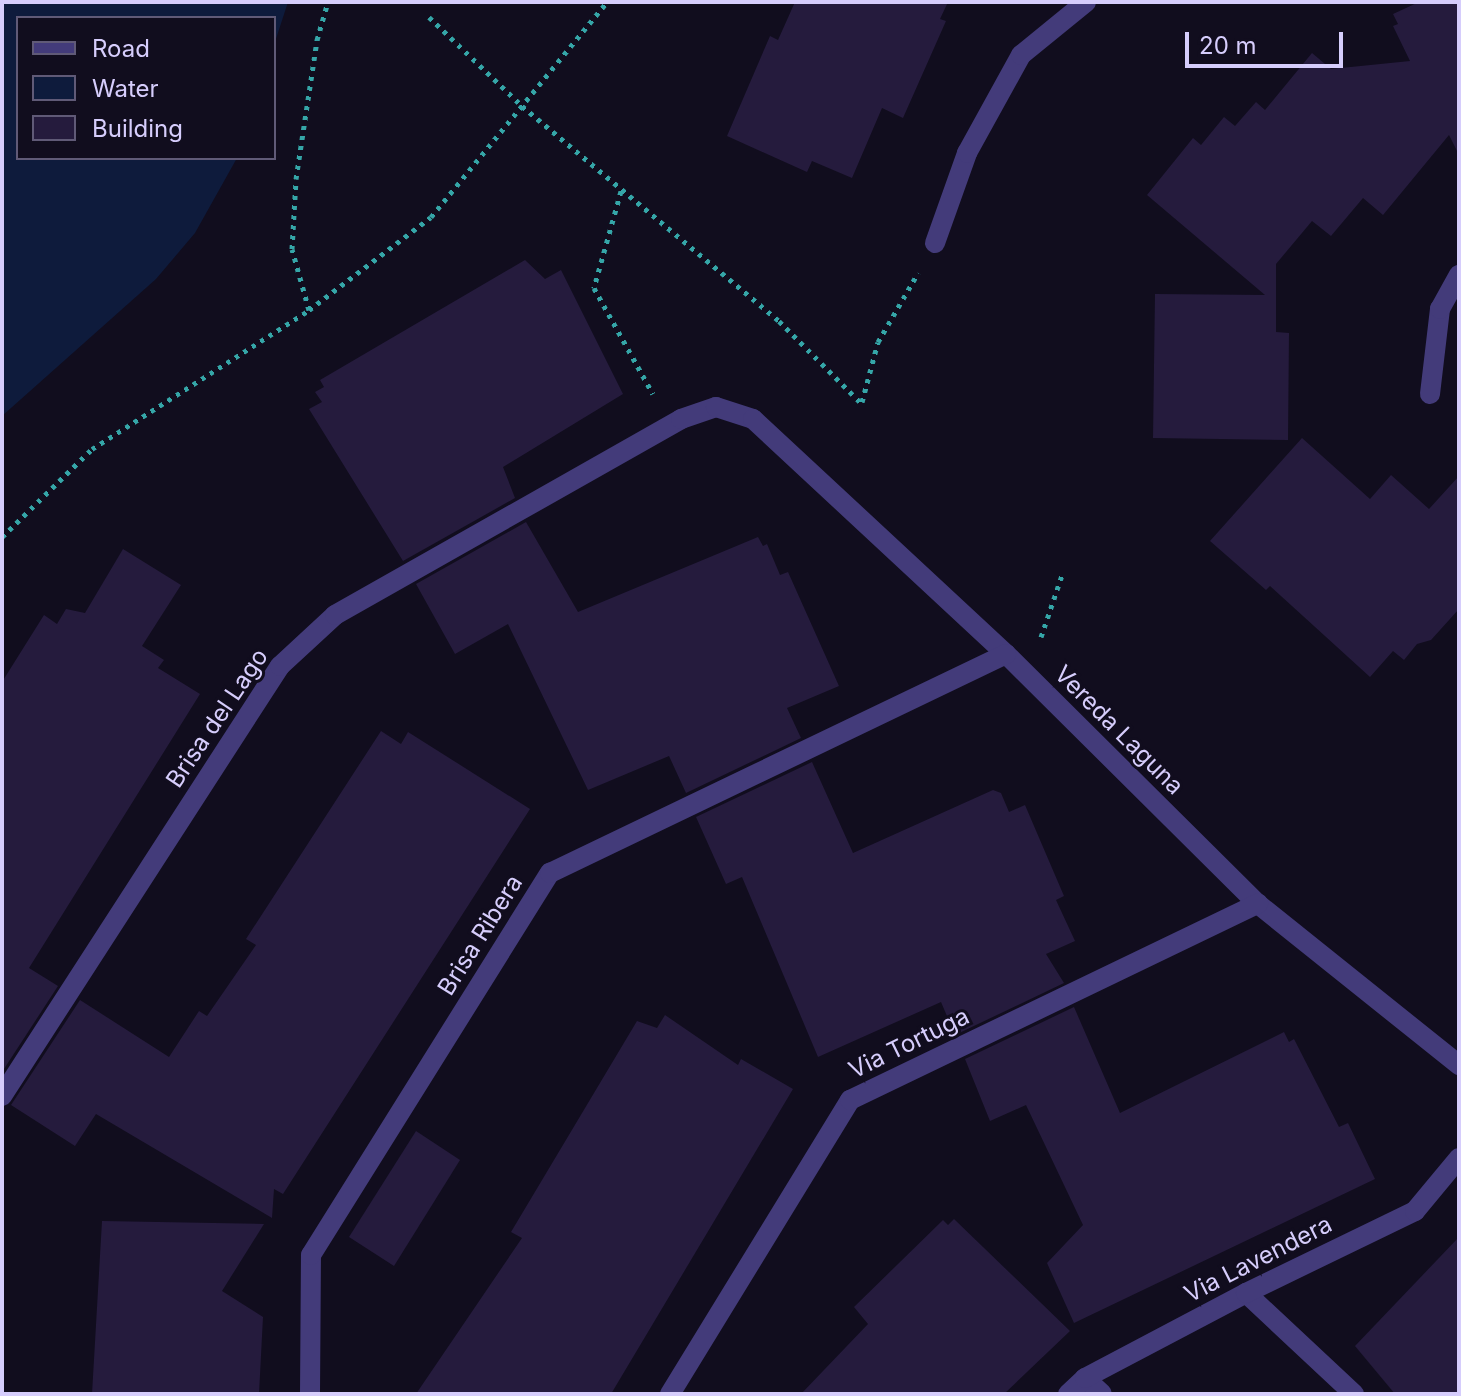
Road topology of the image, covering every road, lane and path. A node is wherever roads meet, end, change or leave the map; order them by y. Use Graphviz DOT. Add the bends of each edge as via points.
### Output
graph roads {
  1 [pos="328,2"];
  2 [pos="607,2"];
  3 [pos="1086,2"];
  4 [pos="429,17"];
  5 [pos="522,106"];
  6 [pos="621,191"];
  7 [pos="935,243"];
  8 [pos="1459,275"];
  9 [pos="309,310"];
  10 [pos="1430,394"];
  11 [pos="753,419"];
  12 [pos="670,425"];
  13 [pos="2,537"];
  14 [pos="1062,575"];
  15 [pos="1006,654"];
  16 [pos="1028,676"];
  17 [pos="1258,904"];
  18 [pos="1459,1065"];
  19 [pos="2,1096"];
  20 [pos="1459,1158"];
  21 [pos="1246,1293"];
  22 [pos="1085,1378"];
  23 [pos="310,1394"];
  24 [pos="670,1394"];
  25 [pos="1068,1394"];
  26 [pos="1102,1394"];
  27 [pos="1354,1394"];
  1 -- 9 [label="path" via="317,40 296,179 292,249"];
  2 -- 5 [label="path"];
  3 -- 7 [label="street" via="1021,55 967,153"];
  4 -- 5 [label="path"];
  5 -- 6 [label="path"];
  5 -- 9 [label="path" via="431,217"];
  6 -- 7 [label="path" via="779,321 861,403 878,342"];
  6 -- 12 [label="path" via="594,288"];
  8 -- 10 [label="street" via="1440,309"];
  9 -- 13 [label="path" via="92,449"];
  11 -- 12 [label="street, Brisa del Lago" via="716,407"];
  11 -- 15 [label="street, Vereda Laguna"];
  12 -- 19 [label="street, Brisa del Lago" via="335,615 280,666"];
  14 -- 16 [label="path"];
  15 -- 16 [label="street, Vereda Laguna"];
  15 -- 23 [label="street, Brisa Ribera" via="550,873 311,1255"];
  16 -- 17 [label="street, Vereda Laguna"];
  17 -- 18 [label="street, Vereda Laguna"];
  17 -- 24 [label="street, Via Tortuga" via="850,1100"];
  20 -- 21 [label="street, Via Lavendera" via="1415,1211"];
  21 -- 22 [label="street, Via Lavendera"];
  21 -- 27 [label="street"];
  22 -- 25 [label="street, Via Lavendera"];
  22 -- 26 [label="street"];
}
